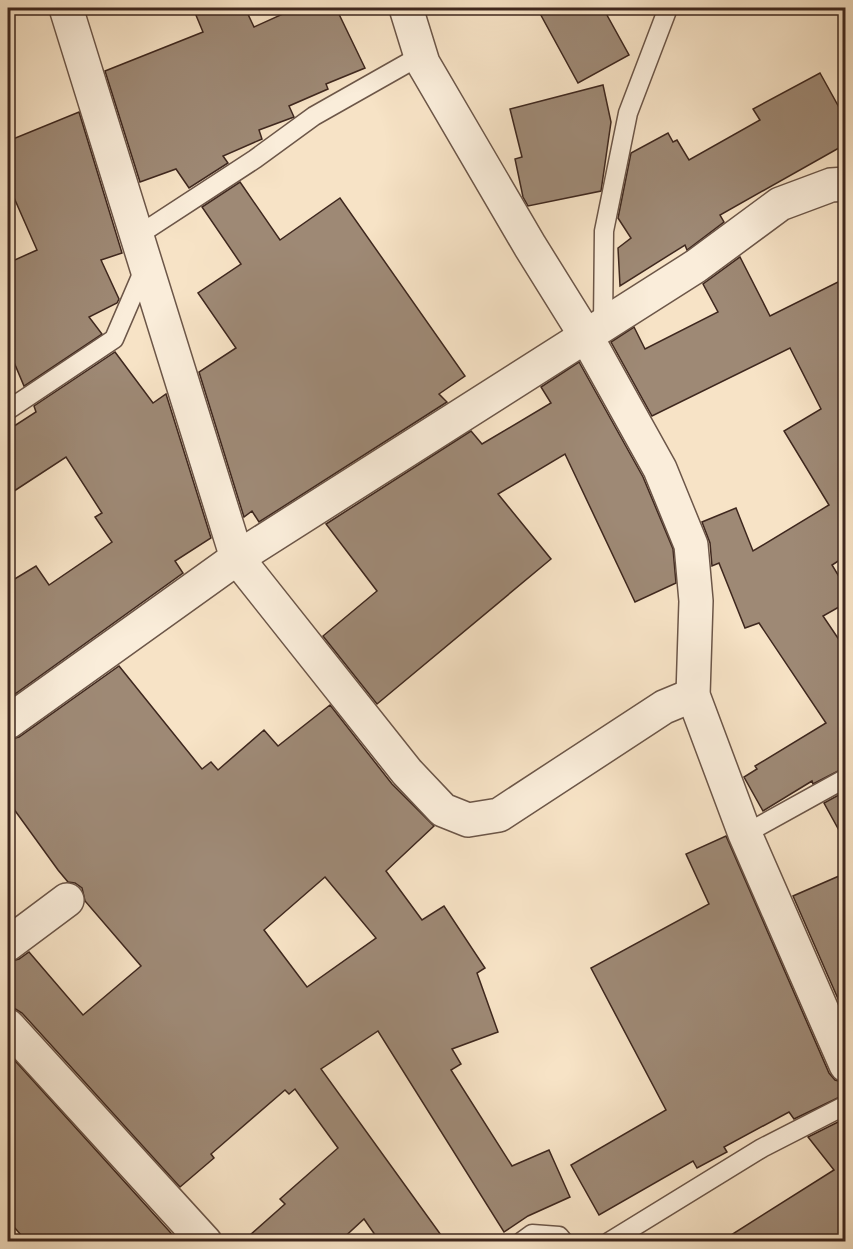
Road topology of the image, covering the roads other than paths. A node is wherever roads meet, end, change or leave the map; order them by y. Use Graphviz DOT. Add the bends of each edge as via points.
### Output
graph roads {
  1 [pos="66,8"];
  2 [pos="406,8"];
  3 [pos="668,8"];
  4 [pos="420,56"];
  5 [pos="846,184"];
  6 [pos="141,250"];
  7 [pos="594,330"];
  8 [pos="8,410"];
  9 [pos="237,558"];
  10 [pos="693,695"];
  11 [pos="8,722"];
  12 [pos="846,778"];
  13 [pos="745,834"];
  14 [pos="67,900"];
  15 [pos="8,944"];
  16 [pos="8,1026"];
  17 [pos="846,1065"];
  18 [pos="846,1105"];
  19 [pos="202,1241"];
  20 [pos="520,1242"];
  21 [pos="564,1242"];
  22 [pos="609,1242"];
  1 -- 6 [label="street"];
  2 -- 4 [label="street"];
  3 -- 7 [label="lane" via="628,113 604,231"];
  4 -- 6 [label="lane" via="314,116"];
  4 -- 7 [label="street" via="530,246"];
  5 -- 7 [label="street" via="831,185 780,204 696,267"];
  6 -- 8 [label="lane" via="114,339"];
  6 -- 9 [label="street"];
  7 -- 9 [label="street"];
  7 -- 10 [label="street" via="691,545 696,601"];
  9 -- 10 [label="street" via="407,772 443,810 468,820 499,815 664,707"];
  9 -- 11 [label="street"];
  10 -- 13 [label="street"];
  12 -- 13 [label="lane"];
  13 -- 17 [label="street"];
  14 -- 15 [label="street"];
  16 -- 19 [label="street"];
  18 -- 22 [label="lane" via="762,1148"];
  20 -- 21 [label="lane" via="532,1234 560,1236"];
}
